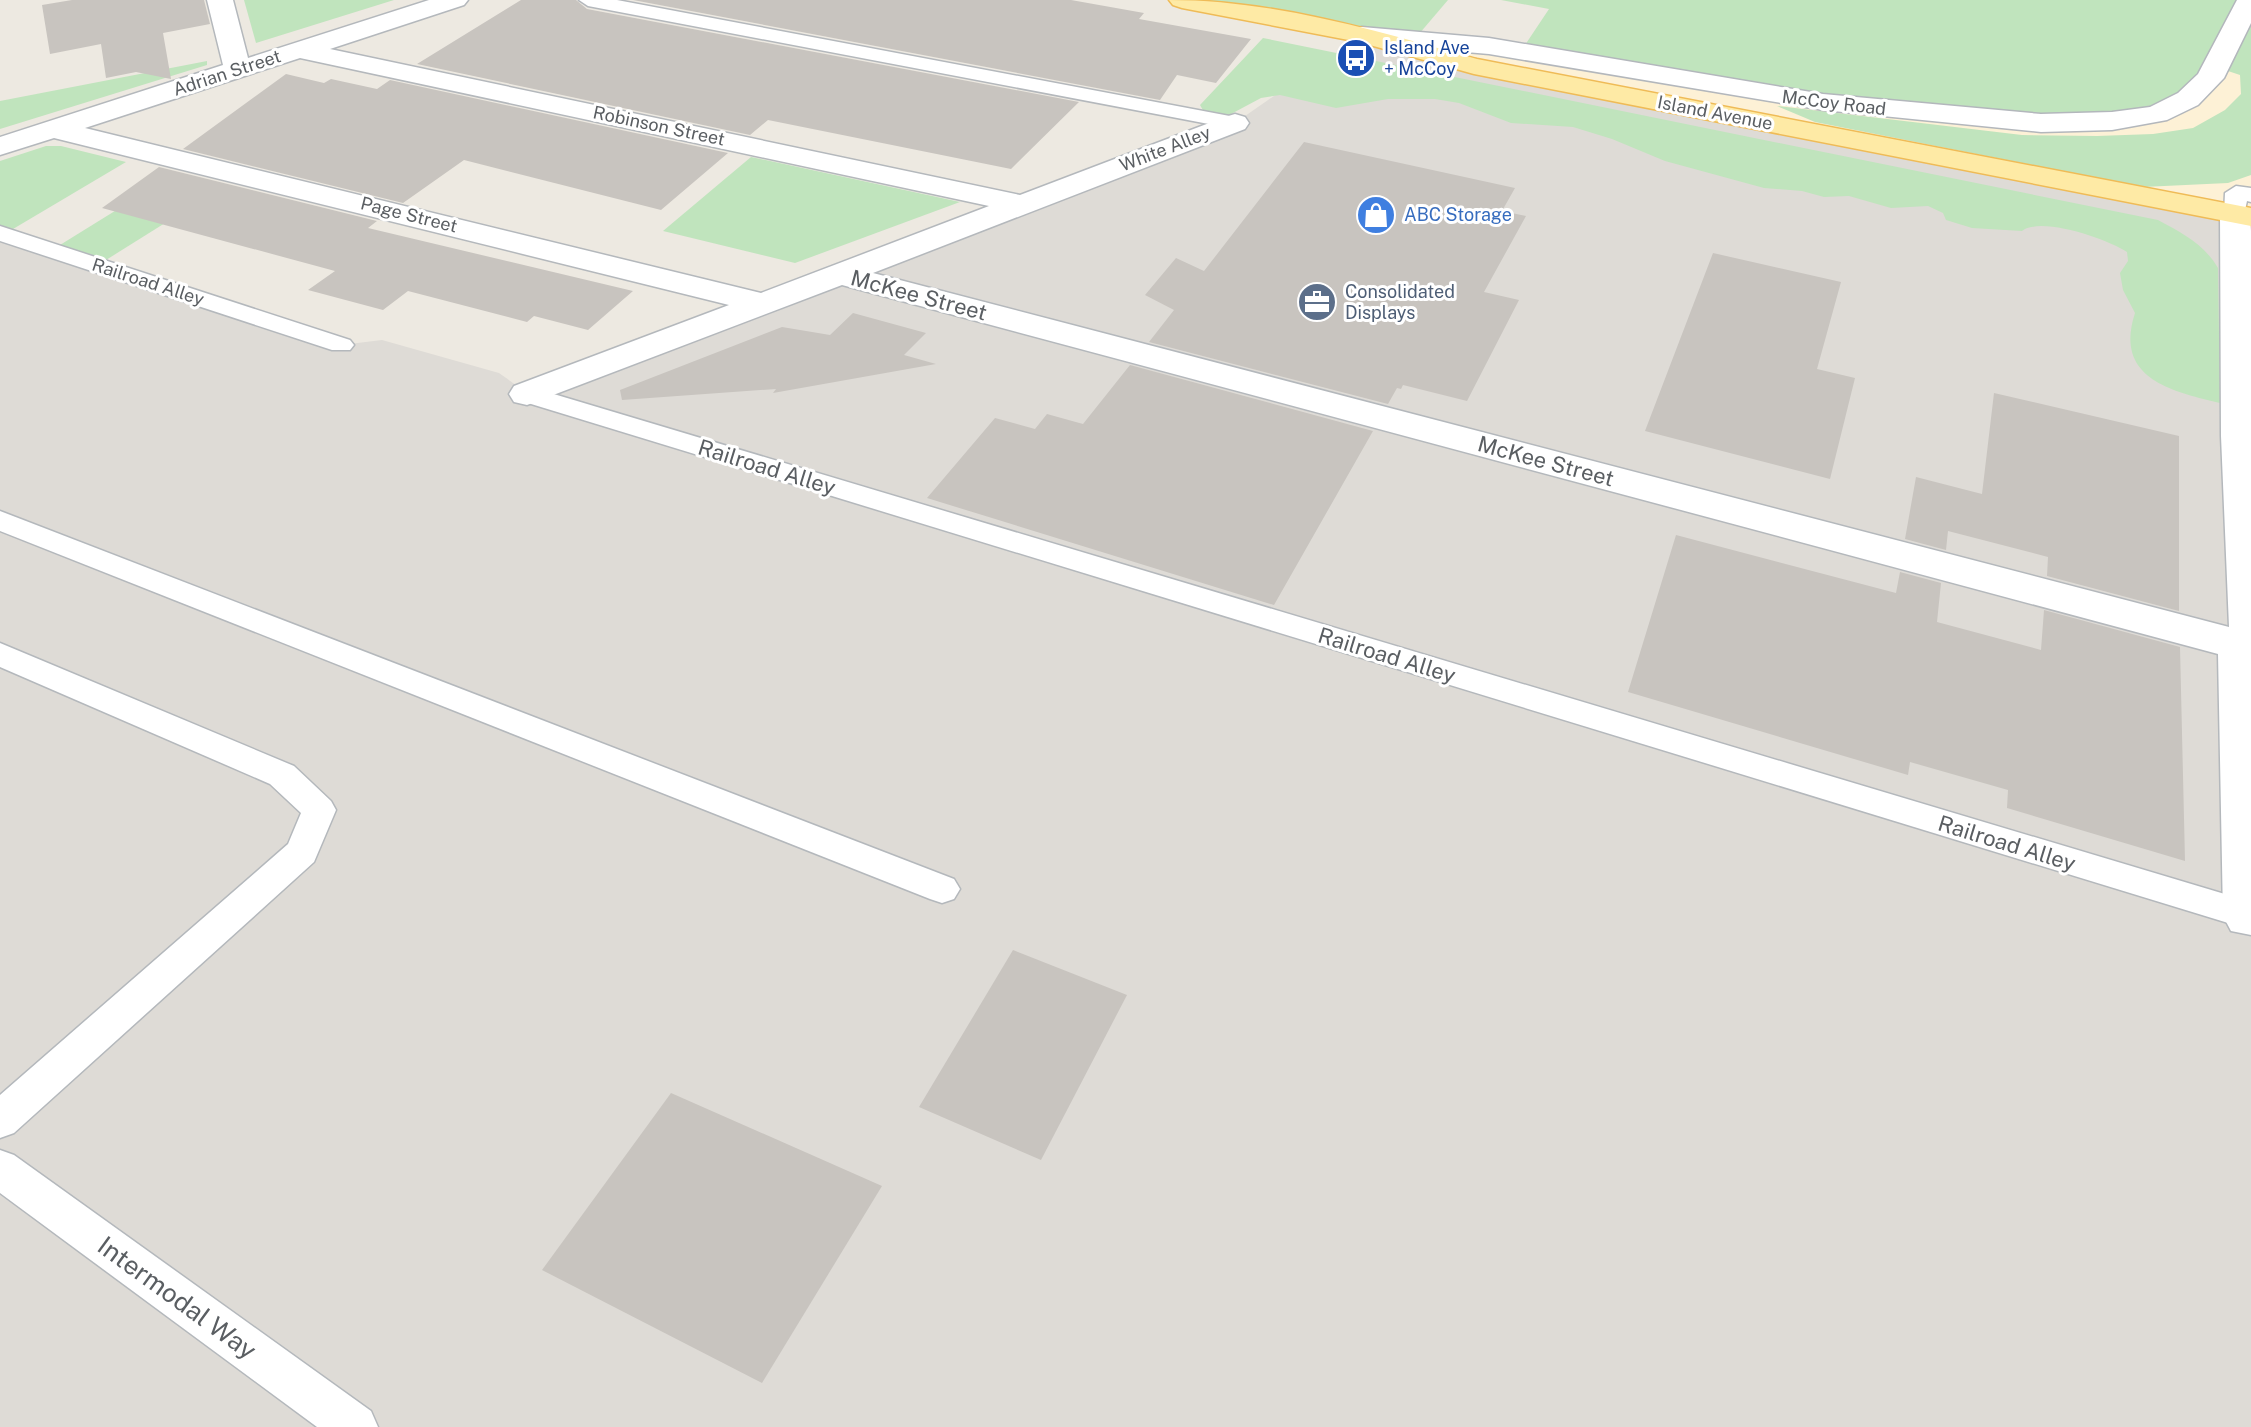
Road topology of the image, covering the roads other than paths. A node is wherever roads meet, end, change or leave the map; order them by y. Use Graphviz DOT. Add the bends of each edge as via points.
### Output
graph roads {
  1 [pos="220,0"];
  2 [pos="455,0"];
  3 [pos="588,0"];
  4 [pos="1182,0"];
  5 [pos="2250,0"];
  6 [pos="1362,35"];
  7 [pos="299,50"];
  8 [pos="238,70"];
  9 [pos="1235,123"];
  10 [pos="53,129"];
  11 [pos="0,146"];
  12 [pos="1020,204"];
  13 [pos="2246,209"];
  14 [pos="0,233"];
  15 [pos="840,274"];
  16 [pos="765,304"];
  17 [pos="341,345"];
  18 [pos="527,394"];
  19 [pos="2245,438"];
  20 [pos="0,520"];
  21 [pos="2247,643"];
  22 [pos="0,654"];
  23 [pos="942,889"];
  24 [pos="2248,916"];
  25 [pos="0,1120"];
  26 [pos="0,1169"];
  27 [pos="355,1427"];
  1 -- 8 [label="street"];
  2 -- 7 [label="street, Adrian Street"];
  3 -- 9 [label="lane, White Alley"];
  4 -- 6 [label="main road, Island Avenue"];
  5 -- 6 [label="street, McCoy Road" via="2210,78 2188,99 2157,114 2112,121 2041,123 1823,102 1489,46"];
  6 -- 13 [label="main road, Island Avenue" via="1488,68"];
  7 -- 8 [label="street, Adrian Street"];
  7 -- 12 [label="street, Robinson Street"];
  8 -- 10 [label="street, Adrian Street"];
  9 -- 12 [label="street, White Alley"];
  10 -- 11 [label="street, Adrian Street"];
  10 -- 16 [label="street, Page Street"];
  12 -- 15 [label="street, White Alley"];
  13 -- 19 [label="street"];
  14 -- 17 [label="lane, Railroad Alley"];
  15 -- 16 [label="street, White Alley"];
  15 -- 21 [label="street, McKee Street"];
  16 -- 18 [label="street, White Alley"];
  18 -- 24 [label="lane, Railroad Alley"];
  19 -- 21 [label="street"];
  20 -- 23 [label="lane"];
  21 -- 24 [label="street"];
  22 -- 25 [label="lane" via="282,775 319,810 302,852"];
  26 -- 27 [label="lane, Intermodal Way"];
}
